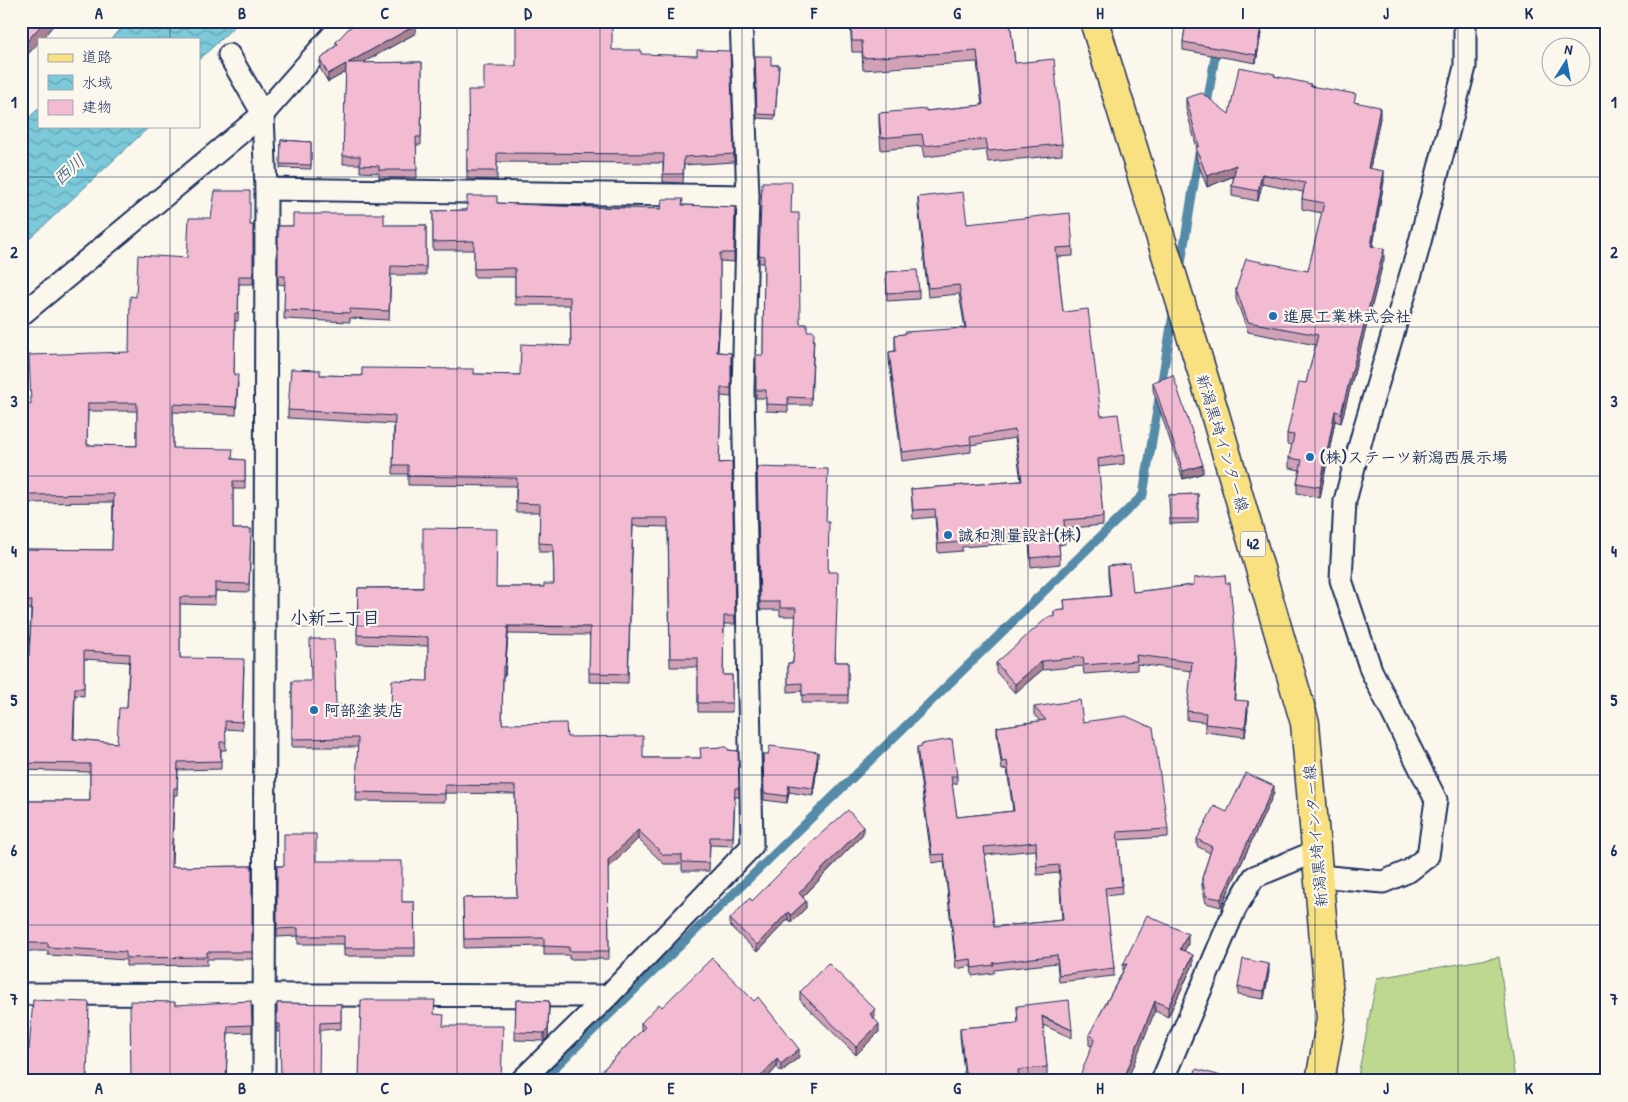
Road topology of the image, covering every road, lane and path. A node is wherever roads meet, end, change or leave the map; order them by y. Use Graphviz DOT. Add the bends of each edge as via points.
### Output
graph roads {
  1 [pos="344,21"];
  2 [pos="741,21"];
  3 [pos="1094,21"];
  4 [pos="1465,21"];
  5 [pos="229,55"];
  6 [pos="263,114"];
  7 [pos="266,189"];
  8 [pos="748,196"];
  9 [pos="21,315"];
  10 [pos="1318,864"];
  11 [pos="21,994"];
  12 [pos="264,995"];
  13 [pos="608,996"];
  14 [pos="264,1081"];
  15 [pos="522,1081"];
  16 [pos="1162,1081"];
  17 [pos="1320,1081"];
  1 -- 6 [label="street"];
  2 -- 8 [label="street"];
  3 -- 10 [label="main road, 新潟黒埼インター線 / 42" via="1306,723"];
  4 -- 10 [label="street" via="1465,68 1416,257 1345,501 1342,580 1371,670 1436,800 1428,856 1409,871 1383,882"];
  5 -- 6 [label="street"];
  6 -- 7 [label="street"];
  6 -- 9 [label="street"];
  7 -- 8 [label="street"];
  7 -- 12 [label="street"];
  8 -- 13 [label="street" via="743,390 752,846"];
  10 -- 16 [label="street" via="1254,877 1235,909"];
  10 -- 17 [label="main road, 新潟黒埼インター線 / 42" via="1330,1019"];
  11 -- 12 [label="street"];
  12 -- 13 [label="street"];
  12 -- 14 [label="street"];
  13 -- 15 [label="street"];
}
